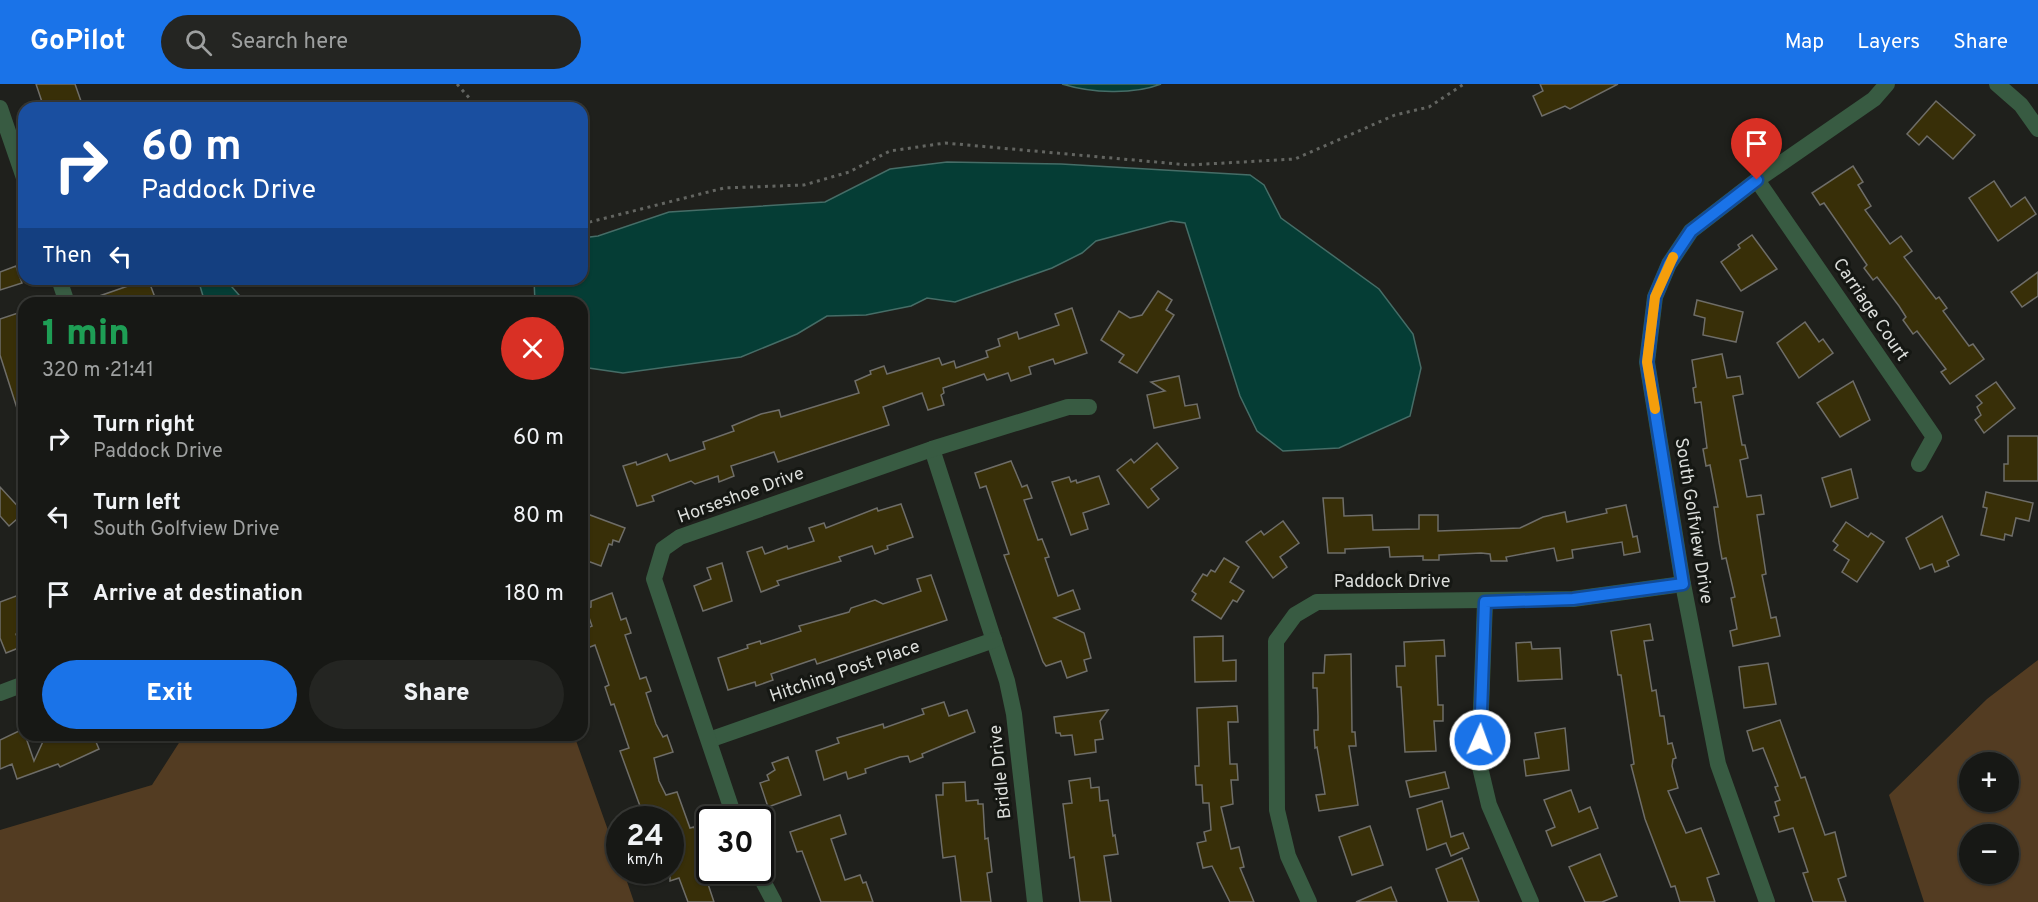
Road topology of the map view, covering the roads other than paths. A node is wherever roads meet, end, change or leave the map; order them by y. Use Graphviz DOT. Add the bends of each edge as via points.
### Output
graph roads {
  1 [pos="1887,84"];
  2 [pos="1997,84"];
  3 [pos="0,108"];
  4 [pos="2038,129"];
  5 [pos="18,160"];
  6 [pos="1757,180"];
  7 [pos="1089,407"];
  8 [pos="933,449"];
  9 [pos="1919,464"];
  10 [pos="1683,584"];
  11 [pos="1485,602"];
  12 [pos="994,640"];
  13 [pos="18,686"];
  14 [pos="0,693"];
  15 [pos="709,740"];
  16 [pos="731,806"];
  17 [pos="764,884"];
  18 [pos="774,902"];
  19 [pos="1035,902"];
  20 [pos="1309,902"];
  21 [pos="1531,902"];
  22 [pos="1767,902"];
  1 -- 6 [label="street, South Golfview Drive" via="1874,99"];
  2 -- 4 [label="street" via="2021,105"];
  3 -- 5 [label="street"];
  6 -- 9 [label="street, Carriage Court" via="1934,437"];
  6 -- 10 [label="street, South Golfview Drive" via="1691,231 1669,264 1655,297 1647,362"];
  7 -- 8 [label="street, Horseshoe Drive" via="1068,407"];
  8 -- 12 [label="street"];
  8 -- 15 [label="street, Horseshoe Drive" via="680,537 663,549 654,579"];
  10 -- 11 [label="street, Paddock Drive" via="1573,599"];
  10 -- 22 [label="street, South Golfview Drive" via="1718,764"];
  11 -- 20 [label="street, Paddock Drive" via="1317,602 1295,615 1276,641 1277,810 1287,856"];
  11 -- 21 [label="street" via="1479,763 1489,805"];
  12 -- 15 [label="street, Hitching Post Place"];
  12 -- 19 [label="street, Bridle Drive" via="1014,714"];
  13 -- 14 [label="street"];
  15 -- 16 [label="street, Horseshoe Drive"];
  17 -- 18 [label="street"];
}
